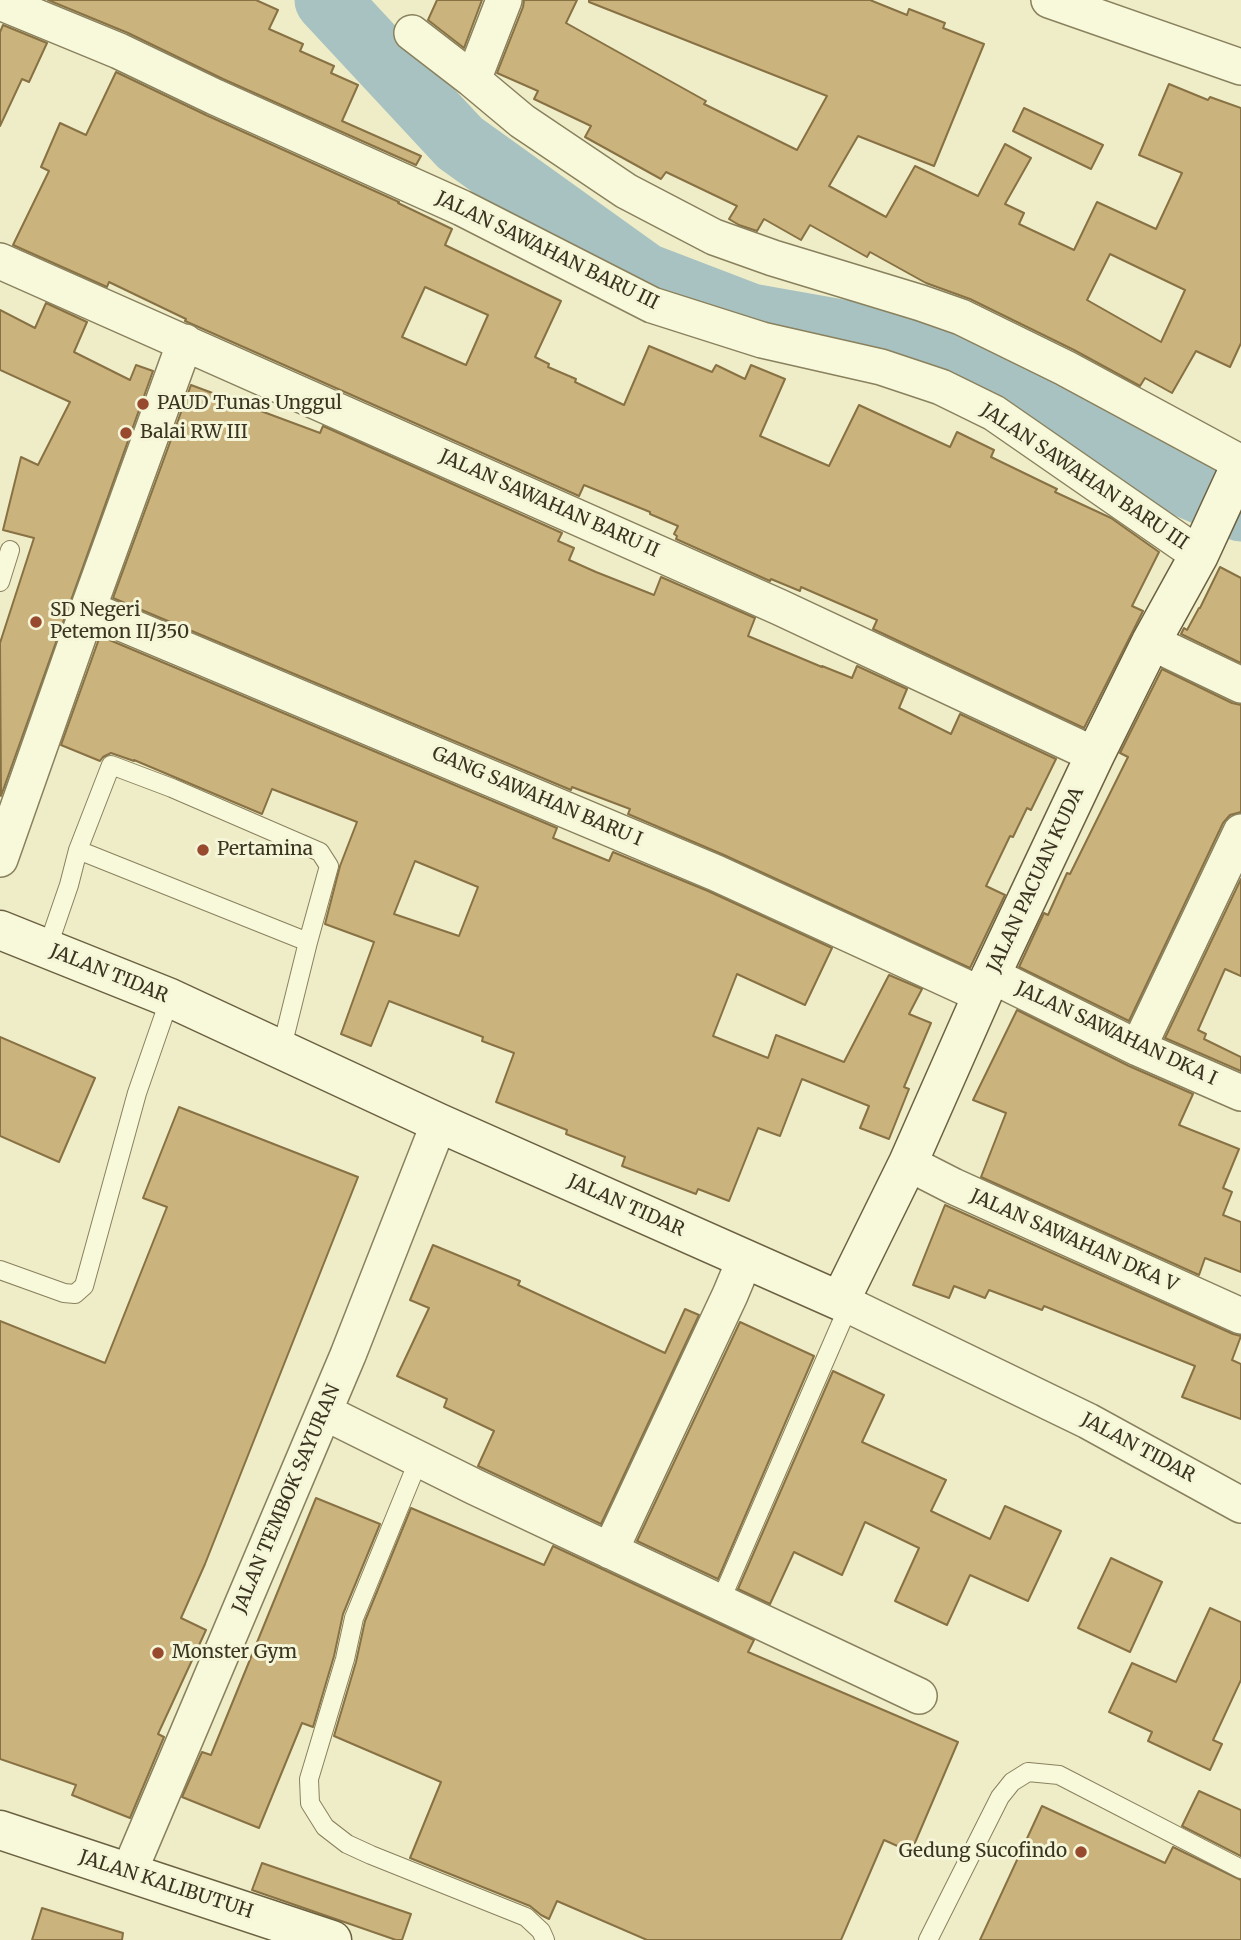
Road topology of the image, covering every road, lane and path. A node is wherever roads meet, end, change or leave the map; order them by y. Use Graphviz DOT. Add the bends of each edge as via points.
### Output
graph roads {
  1 [pos="504,0"];
  2 [pos="1049,0"];
  3 [pos="0,2"];
  4 [pos="412,33"];
  5 [pos="1241,67"];
  6 [pos="473,80"];
  7 [pos="0,261"];
  8 [pos="185,342"];
  9 [pos="1241,464"];
  10 [pos="10,550"];
  11 [pos="1199,555"];
  12 [pos="0,582"];
  13 [pos="88,608"];
  14 [pos="1151,642"];
  15 [pos="1241,685"];
  16 [pos="1095,755"];
  17 [pos="1241,832"];
  18 [pos="78,850"];
  19 [pos="0,859"];
  20 [pos="0,930"];
  21 [pos="308,942"];
  22 [pos="47,948"];
  23 [pos="987,985"];
  24 [pos="170,998"];
  25 [pos="1138,1048"];
  26 [pos="281,1051"];
  27 [pos="1241,1093"];
  28 [pos="439,1123"];
  29 [pos="908,1163"];
  30 [pos="745,1259"];
  31 [pos="0,1270"];
  32 [pos="844,1303"];
  33 [pos="1241,1316"];
  34 [pos="324,1412"];
  35 [pos="419,1459"];
  36 [pos="1241,1505"];
  37 [pos="610,1550"];
  38 [pos="720,1602"];
  39 [pos="919,1696"];
  40 [pos="0,1830"];
  41 [pos="1241,1869"];
  42 [pos="129,1872"];
  43 [pos="332,1940"];
  44 [pos="545,1940"];
  45 [pos="928,1940"];
  1 -- 6 [label="street"];
  2 -- 5 [label="street"];
  3 -- 11 [label="street, JALAN SAWAHAN BARU III" via="119,51 462,208 652,305 762,340 881,367 941,387 994,413"];
  4 -- 6 [label="street"];
  6 -- 9 [label="street" via="522,121 626,191 714,237 961,317"];
  7 -- 8 [label="street, JALAN SAWAHAN BARU II"];
  8 -- 13 [label="street"];
  8 -- 16 [label="street, JALAN SAWAHAN BARU II" via="767,602"];
  9 -- 11 [label="street, JALAN PACUAN KUDA"];
  10 -- 12 [label="lane"];
  11 -- 14 [label="street, JALAN PACUAN KUDA"];
  13 -- 19 [label="street"];
  13 -- 23 [label="street, GANG SAWAHAN BARU I"];
  14 -- 15 [label="street"];
  14 -- 16 [label="street, JALAN PACUAN KUDA"];
  16 -- 23 [label="street, JALAN PACUAN KUDA"];
  17 -- 25 [label="street"];
  18 -- 21 [label="lane"];
  18 -- 21 [label="lane" via="111,765 154,780 327,859 329,866"];
  18 -- 22 [label="lane"];
  20 -- 22 [label="street, JALAN TIDAR"];
  21 -- 26 [label="lane"];
  22 -- 24 [label="street, JALAN TIDAR"];
  23 -- 25 [label="street, JALAN SAWAHAN DKA I"];
  23 -- 29 [label="street, JALAN PACUAN KUDA"];
  24 -- 26 [label="street, JALAN TIDAR"];
  24 -- 31 [label="lane" via="137,1093 84,1286 75,1294 64,1293"];
  25 -- 27 [label="street, JALAN SAWAHAN DKA I"];
  26 -- 28 [label="street, JALAN TIDAR"];
  28 -- 30 [label="street, JALAN TIDAR"];
  28 -- 34 [label="street, JALAN TEMBOK SAYURAN"];
  29 -- 32 [label="street, JALAN PACUAN KUDA"];
  29 -- 33 [label="street, JALAN SAWAHAN DKA V"];
  30 -- 32 [label="street, JALAN TIDAR"];
  30 -- 37 [label="street"];
  32 -- 36 [label="street, JALAN TIDAR" via="1088,1421"];
  32 -- 38 [label="lane"];
  34 -- 35 [label="street"];
  34 -- 42 [label="street, JALAN TEMBOK SAYURAN"];
  35 -- 37 [label="street"];
  35 -- 44 [label="lane" via="354,1618 309,1779 310,1803 325,1827 347,1844 526,1917"];
  37 -- 38 [label="street"];
  38 -- 39 [label="street"];
  40 -- 42 [label="street, JALAN KALIBUTUH"];
  41 -- 45 [label="lane" via="1059,1775 1028,1772 1000,1797"];
  42 -- 43 [label="street, JALAN KALIBUTUH"];
}
